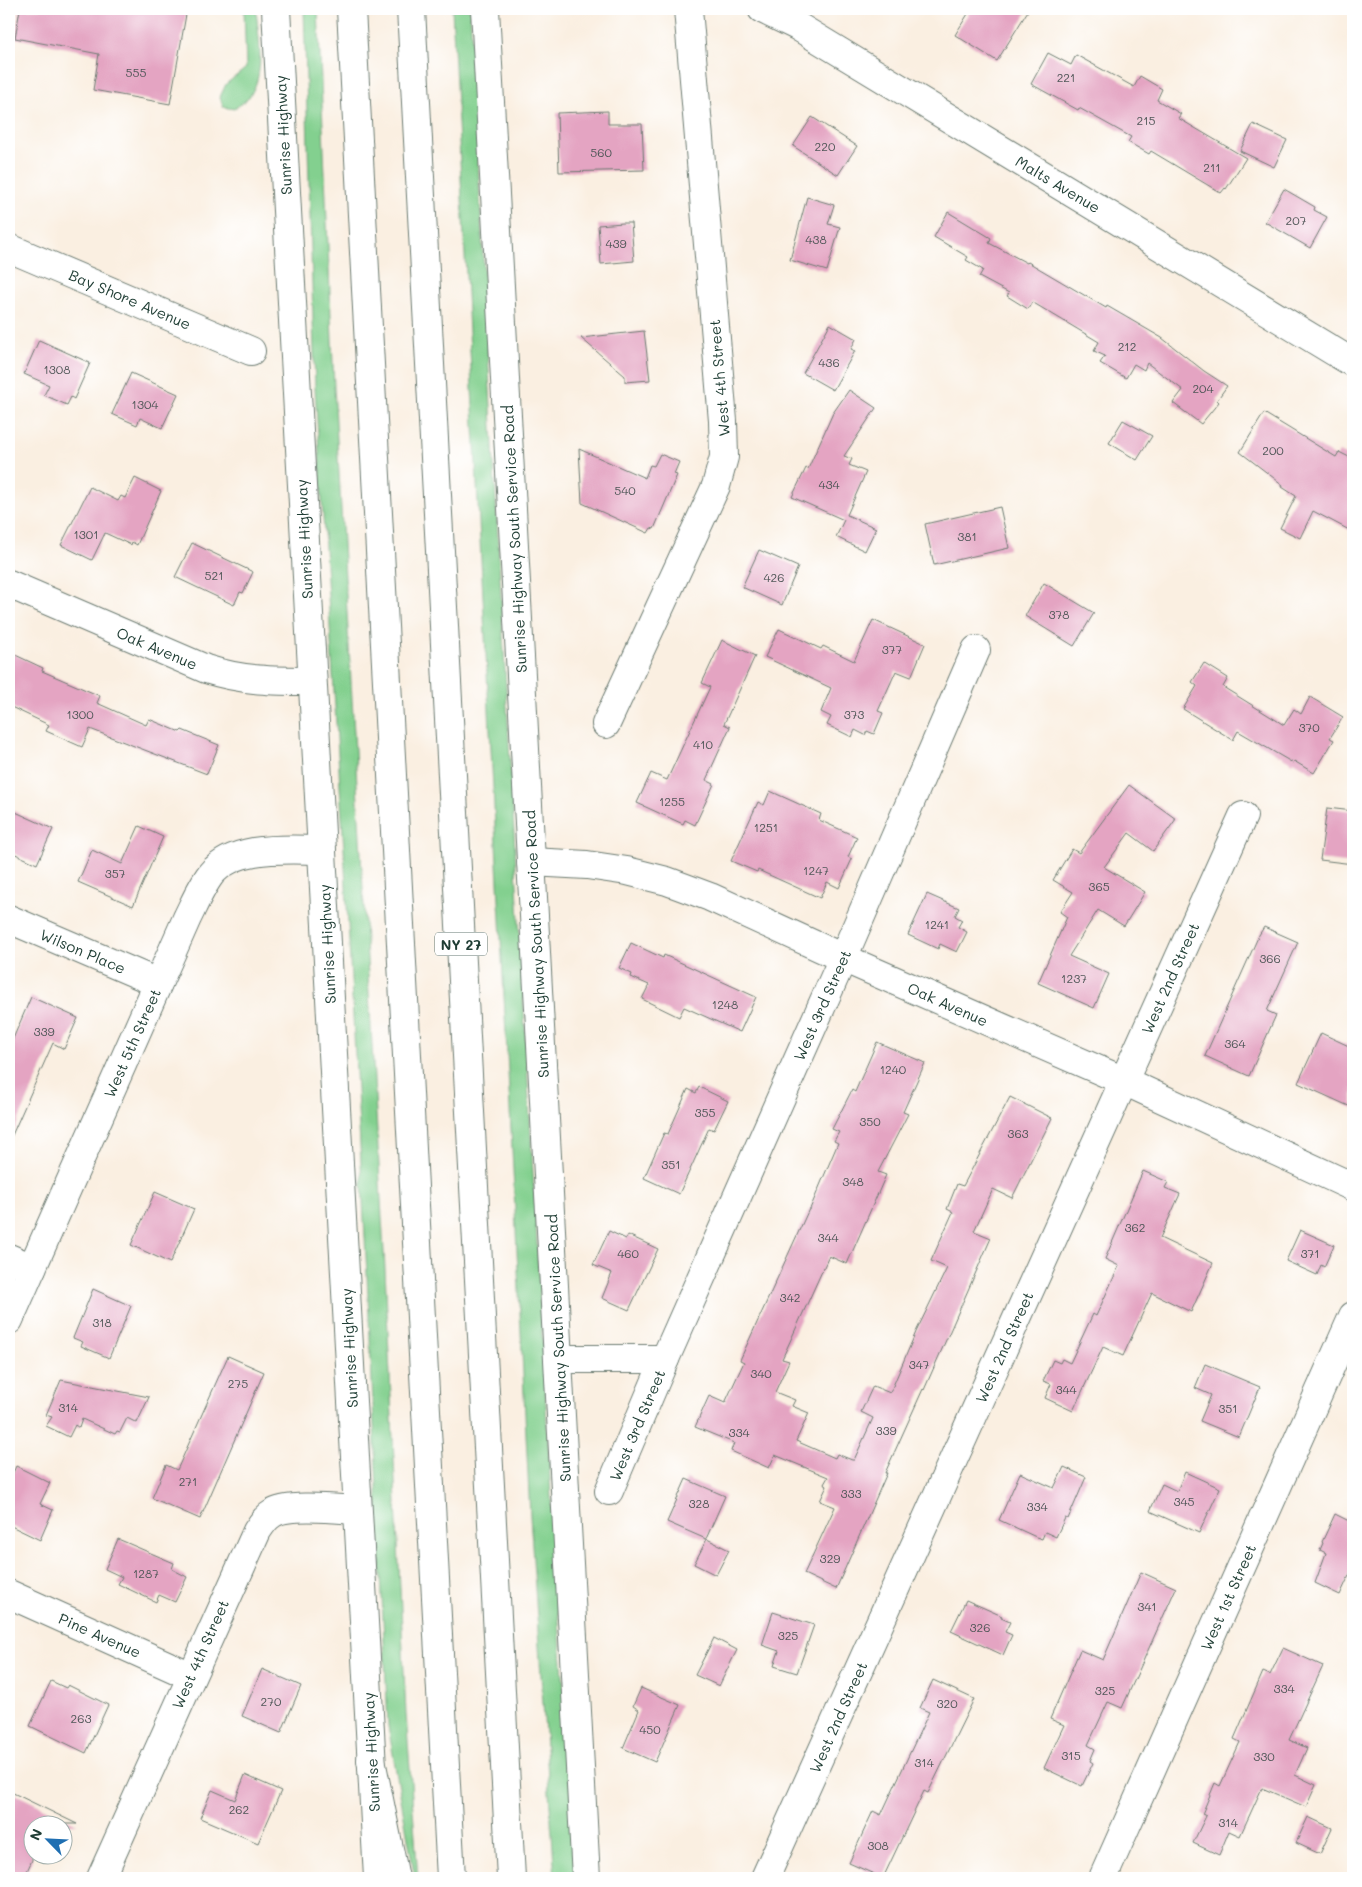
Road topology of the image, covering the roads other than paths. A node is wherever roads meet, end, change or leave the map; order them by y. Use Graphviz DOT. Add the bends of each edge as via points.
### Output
graph roads {
  1 [pos="276,9"];
  2 [pos="351,9"];
  3 [pos="411,9"];
  4 [pos="485,9"];
  5 [pos="688,9"];
  6 [pos="762,9"];
  7 [pos="9,248"];
  8 [pos="250,351"];
  9 [pos="1353,363"];
  10 [pos="9,584"];
  11 [pos="976,650"];
  12 [pos="312,681"];
  13 [pos="606,724"];
  14 [pos="1243,816"];
  15 [pos="322,850"];
  16 [pos="531,862"];
  17 [pos="9,919"];
  18 [pos="843,958"];
  19 [pos="158,983"];
  20 [pos="1124,1081"];
  21 [pos="1353,1187"];
  22 [pos="20,1263"];
  23 [pos="1353,1316"];
  24 [pos="9,1320"];
  25 [pos="559,1359"];
  26 [pos="665,1359"];
  27 [pos="609,1491"];
  28 [pos="357,1510"];
  29 [pos="9,1594"];
  30 [pos="191,1676"];
  31 [pos="371,1760"];
  32 [pos="100,1878"];
  33 [pos="378,1878"];
  34 [pos="395,1878"];
  35 [pos="450,1878"];
  36 [pos="511,1878"];
  37 [pos="586,1878"];
  38 [pos="765,1878"];
  39 [pos="1103,1878"];
  1 -- 12 [label="main road, Sunrise Highway"];
  2 -- 35 [label="main road"];
  3 -- 36 [label="main road, NY 27"];
  4 -- 16 [label="main road, Sunrise Highway South Service Road"];
  5 -- 13 [label="main road, West 4th Street" via="724,457 716,486"];
  6 -- 9 [label="main road, Malts Avenue" via="797,26"];
  7 -- 8 [label="main road, Bay Shore Avenue"];
  10 -- 12 [label="main road, Oak Avenue" via="224,675 270,681"];
  11 -- 18 [label="main road, West 3rd Street"];
  12 -- 15 [label="main road, Sunrise Highway"];
  14 -- 20 [label="main road, West 2nd Street"];
  15 -- 19 [label="main road, West 5th Street" via="247,854 222,864 211,874 196,900"];
  15 -- 28 [label="main road, Sunrise Highway"];
  16 -- 18 [label="main road, Oak Avenue" via="606,868 667,881"];
  16 -- 25 [label="main road, Sunrise Highway South Service Road"];
  17 -- 19 [label="main road, Wilson Place"];
  18 -- 20 [label="main road, Oak Avenue"];
  18 -- 26 [label="main road, West 3rd Street"];
  19 -- 22 [label="main road, West 5th Street"];
  20 -- 21 [label="main road, Oak Avenue"];
  20 -- 38 [label="main road, West 2nd Street"];
  22 -- 24 [label="main road, West 5th Street"];
  23 -- 39 [label="main road, West 1st Street"];
  25 -- 26 [label="main road, West 3rd Street"];
  25 -- 37 [label="main road, Sunrise Highway South Service Road"];
  26 -- 27 [label="main road, West 3rd Street"];
  28 -- 30 [label="main road, West 4th Street" via="295,1508 273,1513 264,1520 250,1543"];
  28 -- 31 [label="main road, Sunrise Highway"];
  29 -- 30 [label="main road, Pine Avenue"];
  30 -- 32 [label="main road, West 4th Street"];
  31 -- 33 [label="main road, Sunrise Highway"];
  31 -- 34 [label="main road"];
}
